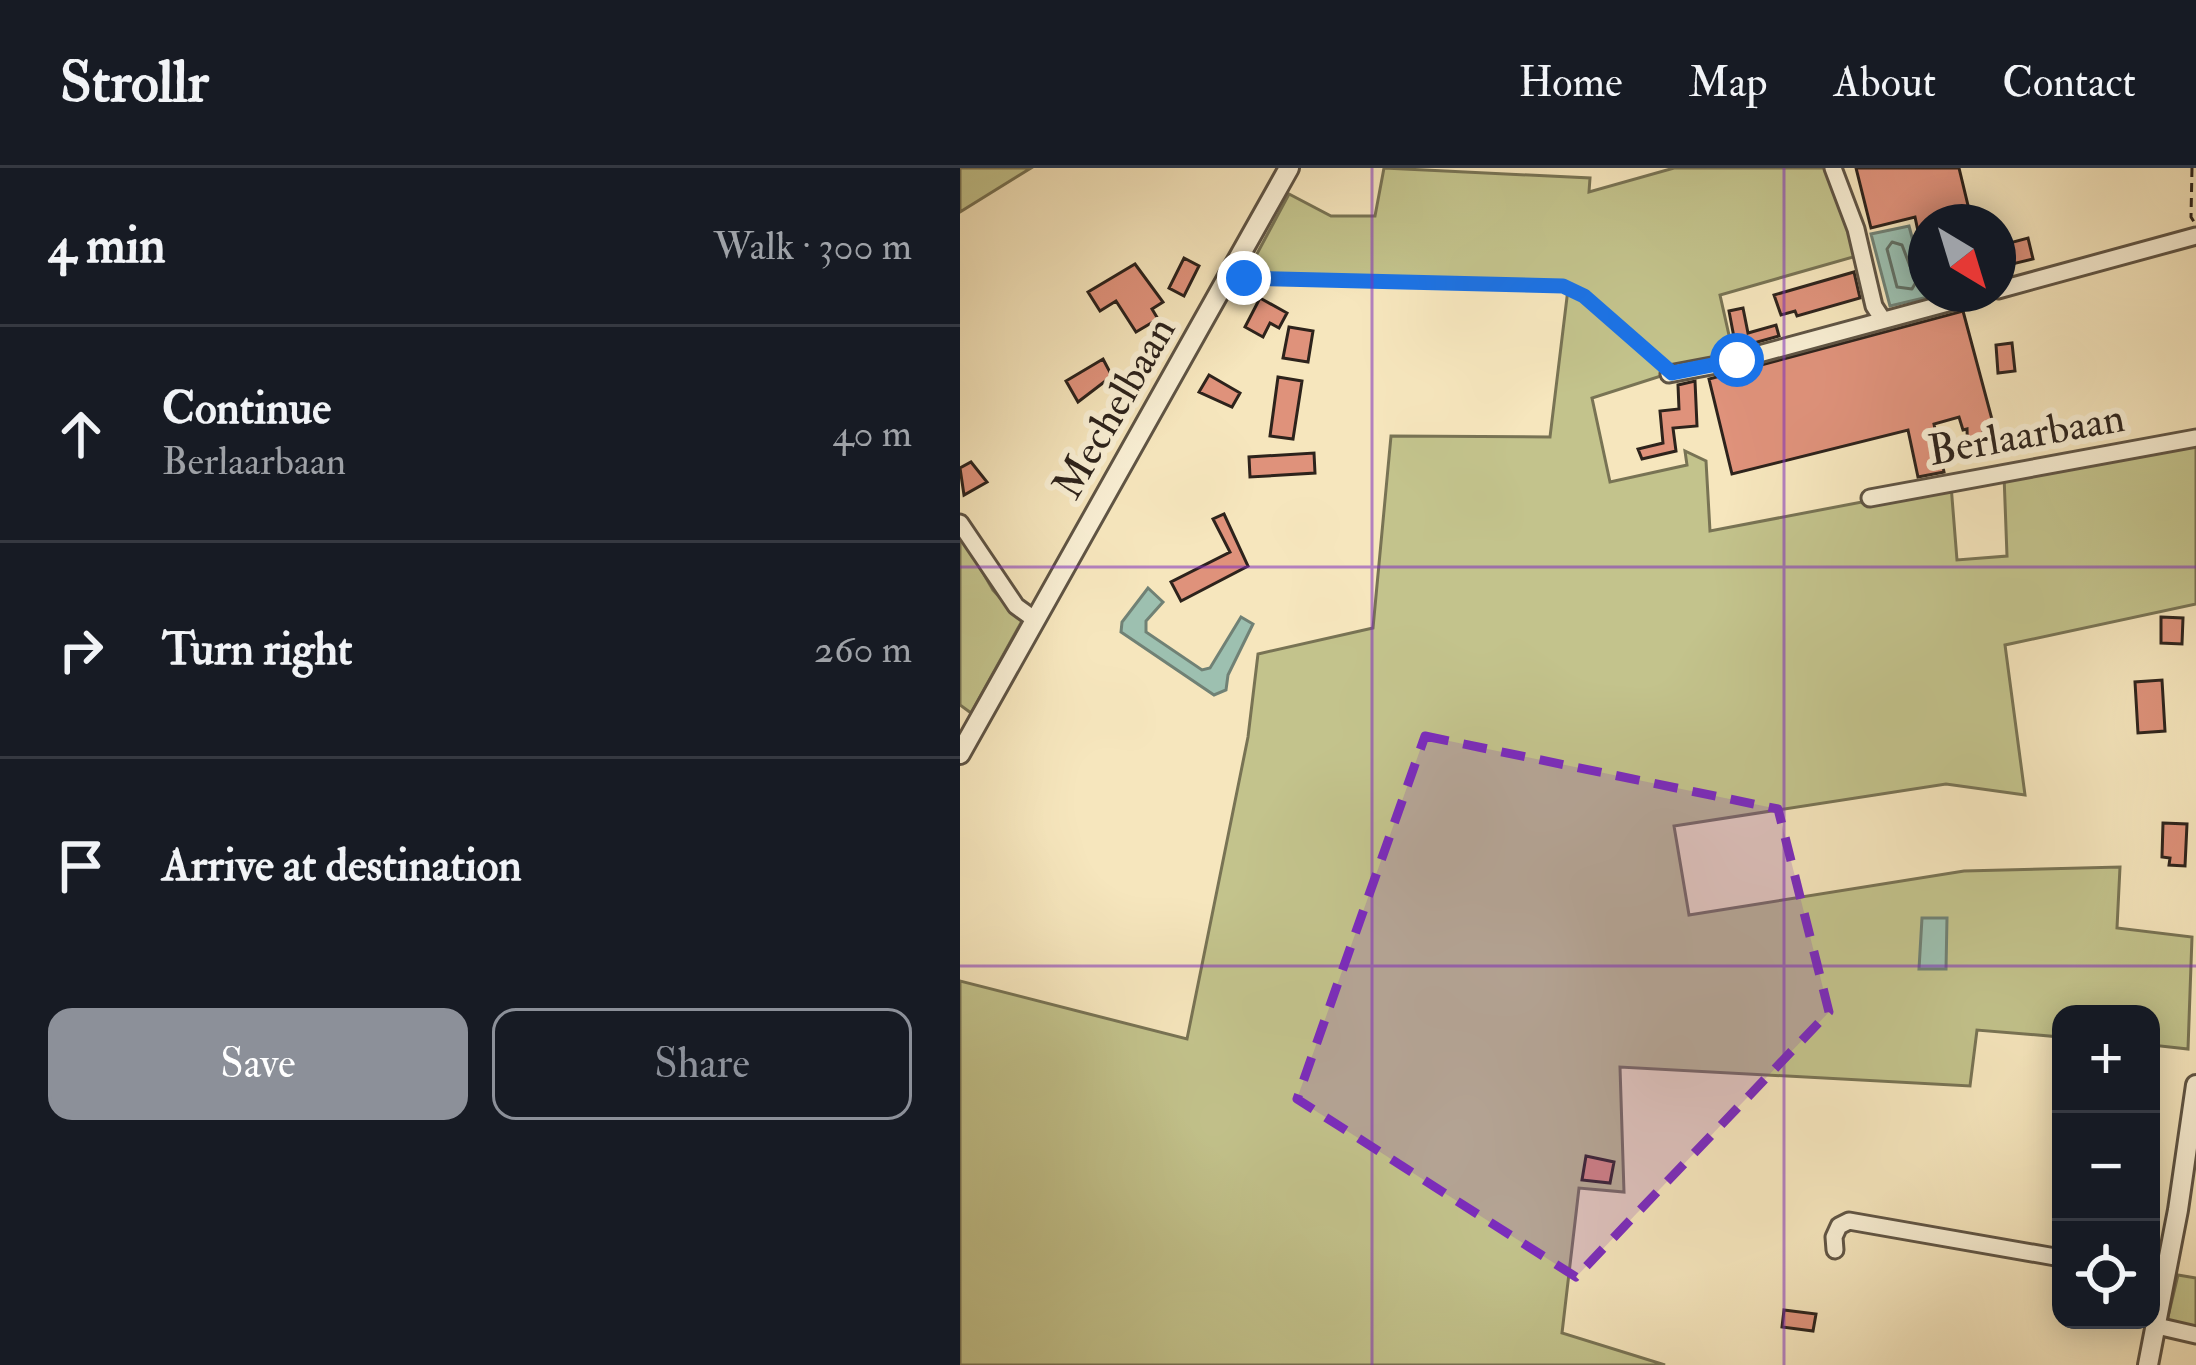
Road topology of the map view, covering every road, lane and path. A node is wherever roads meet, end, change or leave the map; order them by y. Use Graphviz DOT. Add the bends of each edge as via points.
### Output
graph roads {
  1 [pos="1289,168"];
  2 [pos="1833,168"];
  3 [pos="2192,168"];
  4 [pos="2196,225"];
  5 [pos="2196,236"];
  6 [pos="1244,278"];
  7 [pos="2016,285"];
  8 [pos="1913,312"];
  9 [pos="1883,320"];
  10 [pos="1670,373"];
  11 [pos="2196,438"];
  12 [pos="1870,498"];
  13 [pos="960,523"];
  14 [pos="1034,619"];
  15 [pos="960,754"];
  16 [pos="2196,1084"];
  17 [pos="1835,1250"];
  18 [pos="2052,1256"];
  19 [pos="2160,1268"];
  20 [pos="2160,1327"];
  21 [pos="2156,1329"];
  22 [pos="2196,1335"];
  23 [pos="2149,1365"];
  1 -- 14 [label="street, Mechelbaan"];
  2 -- 9 [label="street"];
  3 -- 4 [label="path"];
  5 -- 7 [label="street"];
  6 -- 10 [label="path" via="1563,286"];
  8 -- 9 [label="street"];
  9 -- 10 [label="street"];
  11 -- 12 [label="street, Berlaarbaan"];
  13 -- 14 [label="street" via="1016,606"];
  14 -- 15 [label="street, Mechelbaan"];
  16 -- 19 [label="street"];
  17 -- 18 [label="street" via="1838,1226 1849,1221"];
  20 -- 22 [label="street"];
  21 -- 23 [label="street"];
}
